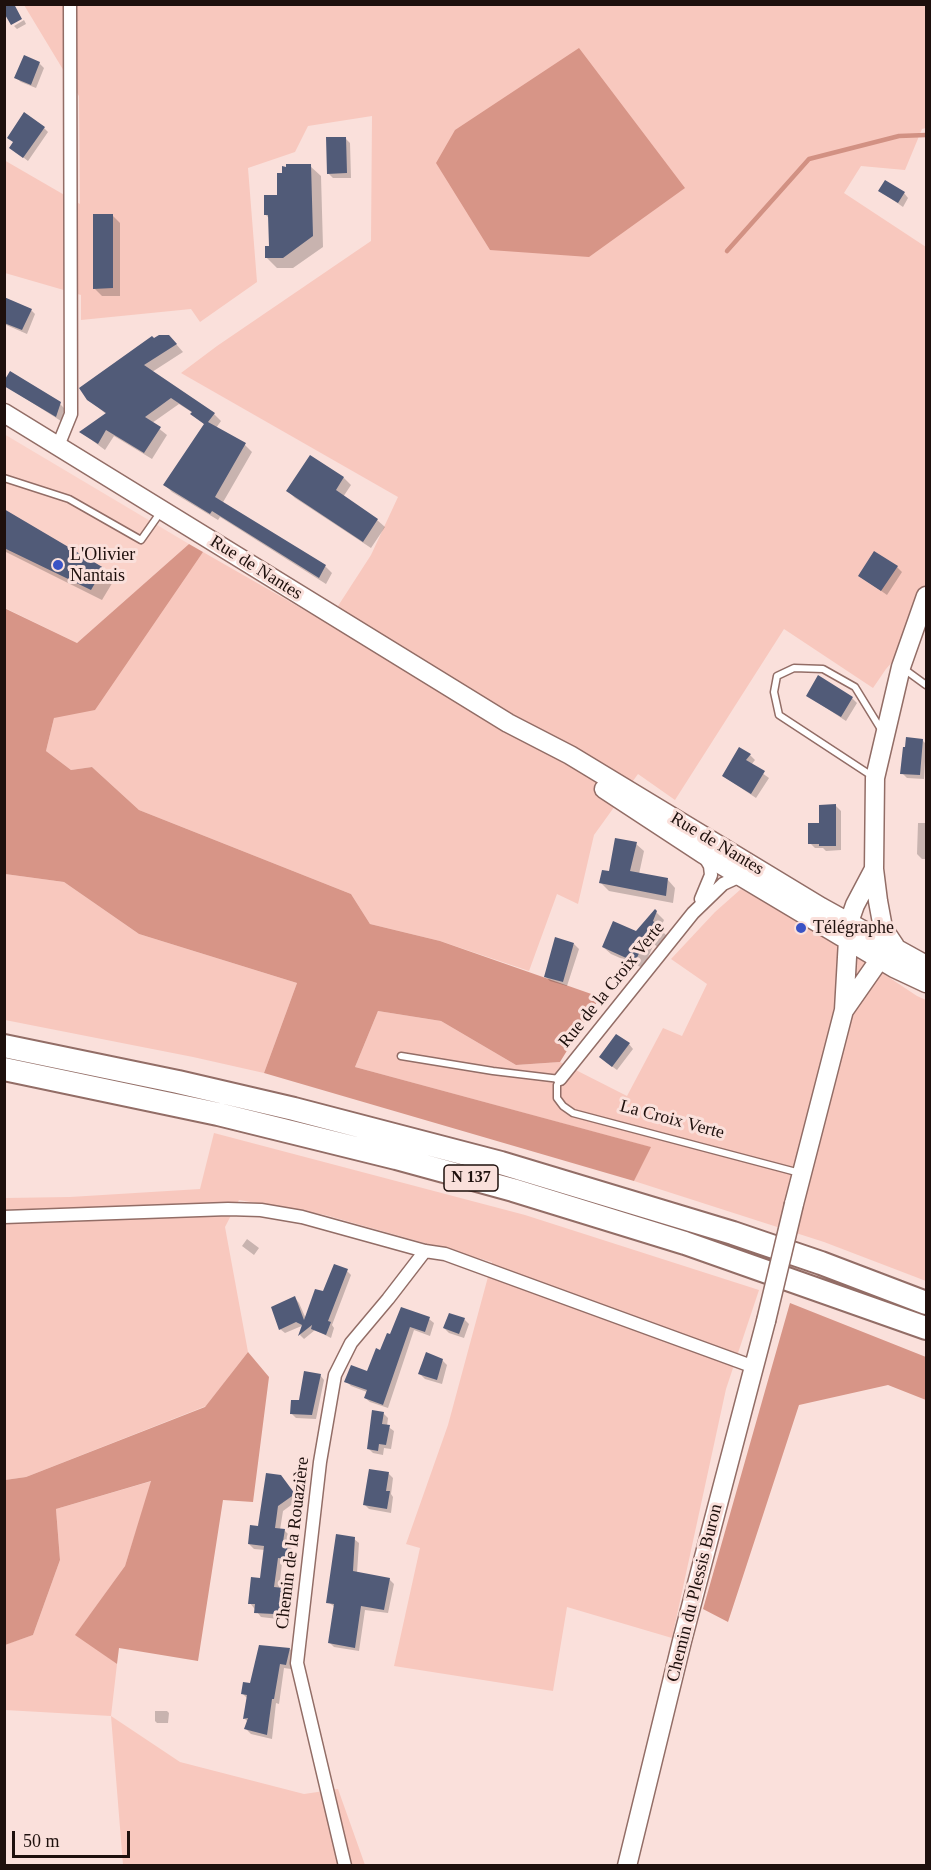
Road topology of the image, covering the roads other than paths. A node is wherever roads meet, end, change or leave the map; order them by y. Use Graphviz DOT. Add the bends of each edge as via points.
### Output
graph roads {
  1 [pos="70,4"];
  2 [pos="4,413"];
  3 [pos="58,446"];
  4 [pos="4,478"];
  5 [pos="162,510"];
  6 [pos="927,596"];
  7 [pos="901,667"];
  8 [pos="927,685"];
  9 [pos="885,735"];
  10 [pos="875,778"];
  11 [pos="707,847"];
  12 [pos="874,869"];
  13 [pos="736,872"];
  14 [pos="713,885"];
  15 [pos="861,892"];
  16 [pos="878,901"];
  17 [pos="815,909"];
  18 [pos="863,940"];
  19 [pos="898,960"];
  20 [pos="927,965"];
  21 [pos="927,972"];
  22 [pos="927,983"];
  23 [pos="852,984"];
  24 [pos="4,1046"];
  25 [pos="401,1056"];
  26 [pos="4,1069"];
  27 [pos="560,1079"];
  28 [pos="801,1173"];
  29 [pos="4,1217"];
  30 [pos="425,1251"];
  31 [pos="927,1304"];
  32 [pos="927,1328"];
  33 [pos="754,1365"];
  34 [pos="345,1866"];
  35 [pos="627,1866"];
  1 -- 3 [label="street" via="71,414"];
  2 -- 3 [label="street, Rue de Nantes"];
  3 -- 5 [label="street, Rue de Nantes"];
  4 -- 5 [label="lane" via="69,499 141,540"];
  5 -- 11 [label="street, Rue de Nantes" via="508,723 564,764"];
  6 -- 7 [label="street"];
  7 -- 8 [label="lane"];
  7 -- 9 [label="street"];
  9 -- 10 [label="street"];
  9 -- 10 [label="lane" via="855,687 823,669 794,668 777,676 774,692 779,715"];
  10 -- 12 [label="street"];
  11 -- 13 [label="street, Rue de Nantes"];
  11 -- 14 [label="street"];
  11 -- 17 [label="street, Rue de Nantes"];
  12 -- 15 [label="street"];
  12 -- 16 [label="street"];
  13 -- 14 [label="street, Rue de la Croix Verte" via="729,880"];
  13 -- 14 [label="street" via="715,871"];
  13 -- 17 [label="street, Rue de Nantes"];
  13 -- 17 [label="street" via="761,879"];
  13 -- 18 [label="street"];
  14 -- 27 [label="street, Rue de la Croix Verte"];
  15 -- 17 [label="street" via="840,904"];
  15 -- 18 [label="street"];
  16 -- 18 [label="street"];
  16 -- 19 [label="street" via="883,928"];
  17 -- 18 [label="street"];
  17 -- 23 [label="street"];
  18 -- 19 [label="street"];
  18 -- 21 [label="street"];
  18 -- 23 [label="street"];
  18 -- 23 [label="street" via="872,971"];
  19 -- 20 [label="street"];
  19 -- 22 [label="street"];
  19 -- 23 [label="street" via="876,975"];
  23 -- 28 [label="street"];
  24 -- 31 [label="highway, N 137" via="294,1109 501,1163 733,1233"];
  25 -- 27 [label="lane"];
  26 -- 32 [label="highway, N 137" via="218,1114 474,1179 685,1243"];
  27 -- 28 [label="lane, La Croix Verte" via="557,1098 573,1113"];
  28 -- 33 [label="street, Chemin du Plessis Buron, bridge"];
  29 -- 30 [label="street" via="261,1210 302,1217"];
  30 -- 33 [label="street" via="445,1254"];
  30 -- 34 [label="street, Chemin de la Rouazière" via="351,1343 340,1364 320,1462 297,1663"];
  33 -- 35 [label="street, Chemin du Plessis Buron"];
}
